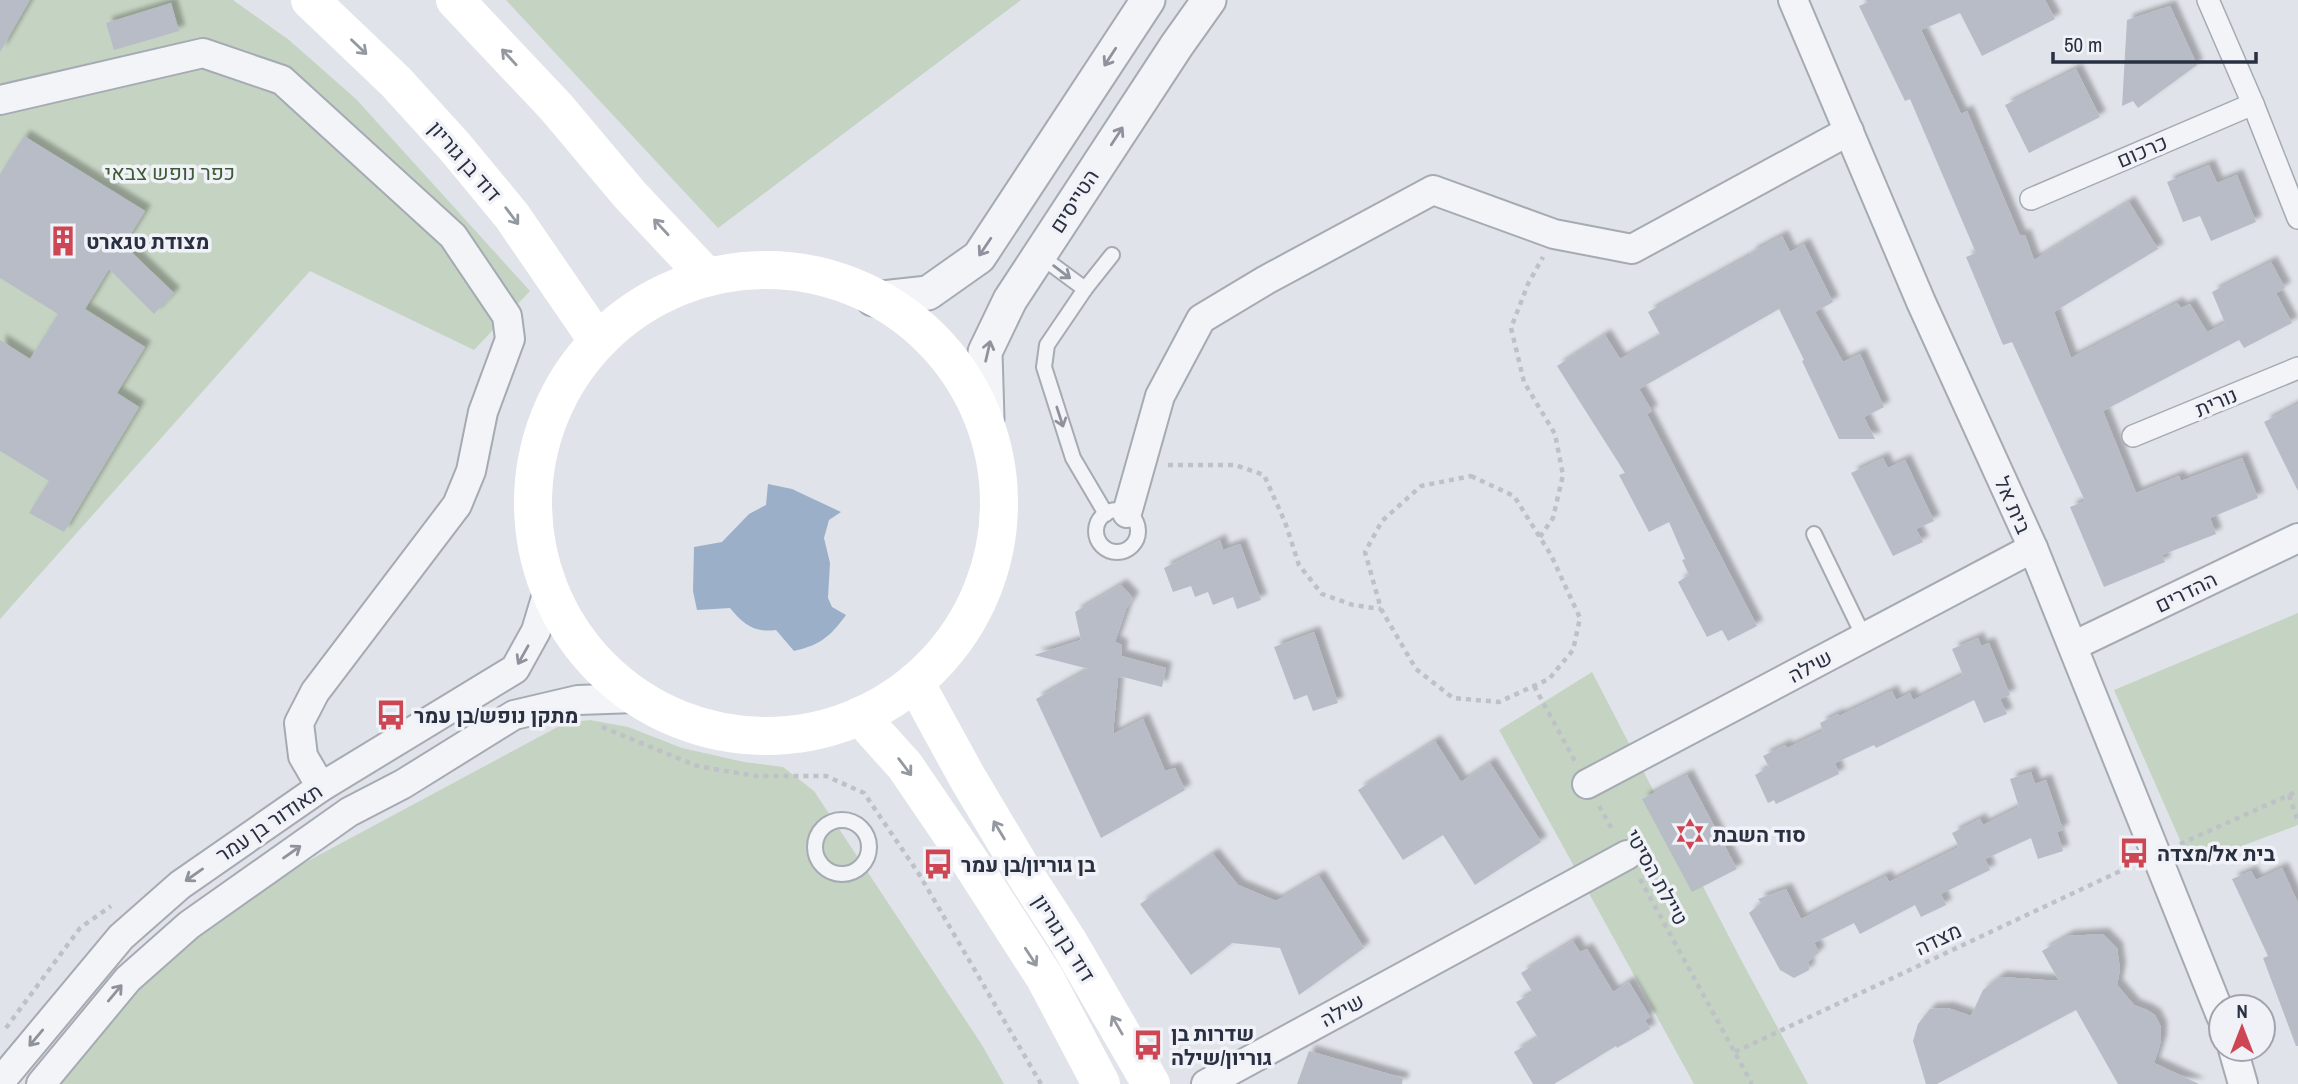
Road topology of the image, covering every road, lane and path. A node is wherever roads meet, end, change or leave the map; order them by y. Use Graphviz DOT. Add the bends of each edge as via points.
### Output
graph roads {
  1 [pos="310,0"];
  2 [pos="455,0"];
  3 [pos="1148,0"];
  4 [pos="1209,0"];
  5 [pos="1793,0"];
  6 [pos="2208,0"];
  7 [pos="0,100"];
  8 [pos="2253,104"];
  9 [pos="1849,131"];
  10 [pos="2031,199"];
  11 [pos="2298,218"];
  12 [pos="1554,234"];
  13 [pos="1039,255"];
  14 [pos="1112,255"];
  15 [pos="707,277"];
  16 [pos="1085,289"];
  17 [pos="873,299"];
  18 [pos="597,340"];
  19 [pos="2298,368"];
  20 [pos="987,419"];
  21 [pos="2133,436"];
  22 [pos="1139,465"];
  23 [pos="1117,514"];
  24 [pos="1814,534"];
  25 [pos="1540,537"];
  26 [pos="2298,538"];
  27 [pos="2033,548"];
  28 [pos="548,592"];
  29 [pos="1381,610"];
  30 [pos="1864,637"];
  31 [pos="2073,646"];
  32 [pos="915,682"];
  33 [pos="1534,686"];
  34 [pos="636,698"];
  35 [pos="860,716"];
  36 [pos="593,724"];
  37 [pos="1587,784"];
  38 [pos="321,787"];
  39 [pos="2298,792"];
  40 [pos="2290,795"];
  41 [pos="2298,822"];
  42 [pos="1627,855"];
  43 [pos="2155,855"];
  44 [pos="2212,993"];
  45 [pos="1735,1052"];
  46 [pos="2237,1063"];
  47 [pos="0,1082"];
  48 [pos="41,1084"];
  49 [pos="1041,1084"];
  50 [pos="1101,1084"];
  51 [pos="1151,1084"];
  52 [pos="1206,1084"];
  53 [pos="1752,1084"];
  54 [pos="2243,1084"];
  1 -- 18 [label="main road, דוד בן גוריון, one-way" via="396,82 455,147 512,216"];
  15 -- 2 [label="main road, one-way"];
  3 -- 17 [label="street, one-way" via="979,257 928,293"];
  13 -- 4 [label="street, הטייסים, one-way"];
  5 -- 9 [label="street, בית אל"];
  6 -- 8 [label="street"];
  7 -- 38 [label="street" via="204,53 282,80 453,236 507,316 510,339 483,412 471,471 457,505 315,692 299,723 303,756"];
  8 -- 10 [label="street, כרכום"];
  8 -- 11 [label="street"];
  9 -- 12 [label="street" via="1632,249"];
  9 -- 27 [label="street, בית אל"];
  12 -- 22 [label="street" via="1433,190 1266,280 1201,319 1160,396"];
  12 -- 25 [label="path" via="1511,328 1524,382 1555,434 1563,475 1553,518"];
  13 -- 16 [label="lane, one-way"];
  20 -- 13 [label="street, הטייסים, one-way" via="985,352"];
  14 -- 16 [label="lane"];
  15 -- 17 [label="main road" via="764,270 813,274 855,287"];
  15 -- 18 [label="main road" via="634,310"];
  16 -- 23 [label="lane, one-way" via="1047,345 1044,367 1073,458"];
  17 -- 20 [label="main road" via="946,353 961,370"];
  18 -- 28 [label="main road" via="568,376 548,416 535,460 531,505 535,548"];
  19 -- 21 [label="street, נורית"];
  20 -- 32 [label="main road" via="1000,502 996,547 983,589 962,629"];
  22 -- 23 [label="street" via="1131,505"];
  22 -- 29 [label="path" via="1235,465 1264,475 1299,565 1322,594"];
  24 -- 30 [label="lane"];
  25 -- 29 [label="path" via="1514,496 1471,476 1421,486 1382,521 1365,552"];
  25 -- 33 [label="path" via="1580,618 1573,650 1549,679"];
  26 -- 31 [label="street, ההדרים"];
  27 -- 30 [label="street, שילה"];
  27 -- 31 [label="street, בית אל"];
  28 -- 34 [label="main road" via="569,631"];
  28 -- 38 [label="street, תאודור בן עמר, one-way" via="536,631 515,669"];
  29 -- 33 [label="path" via="1416,669 1453,698 1499,702"];
  30 -- 37 [label="street, שילה"];
  31 -- 43 [label="street, בית אל"];
  32 -- 35 [label="main road"];
  51 -- 32 [label="main road, דוד בן גוריון, one-way"];
  33 -- 37 [label="path, טיילת הסיטי"];
  34 -- 35 [label="main road" via="676,718 723,732 768,736 816,731"];
  48 -- 34 [label="street, תאודור בן עמר, one-way" via="128,979 189,925 349,812 514,715 578,700"];
  35 -- 50 [label="main road, דוד בן גוריון, one-way" via="905,766 971,863 1045,978"];
  36 -- 49 [label="path" via="697,766 755,776 826,776 864,793 919,874"];
  37 -- 42 [label="path, טיילת הסיטי"];
  38 -- 47 [label="street, תאודור בן עמר, one-way" via="180,885 121,937"];
  39 -- 40 [label="path, מצדה"];
  40 -- 41 [label="path"];
  40 -- 43 [label="path, מצדה"];
  42 -- 45 [label="path, טיילת הסיטי"];
  42 -- 52 [label="street, שילה"];
  43 -- 44 [label="street, בית אל"];
  43 -- 45 [label="path, מצדה"];
  45 -- 53 [label="path, טיילת הסיטי"];
  46 -- 54 [label="street"];
}
